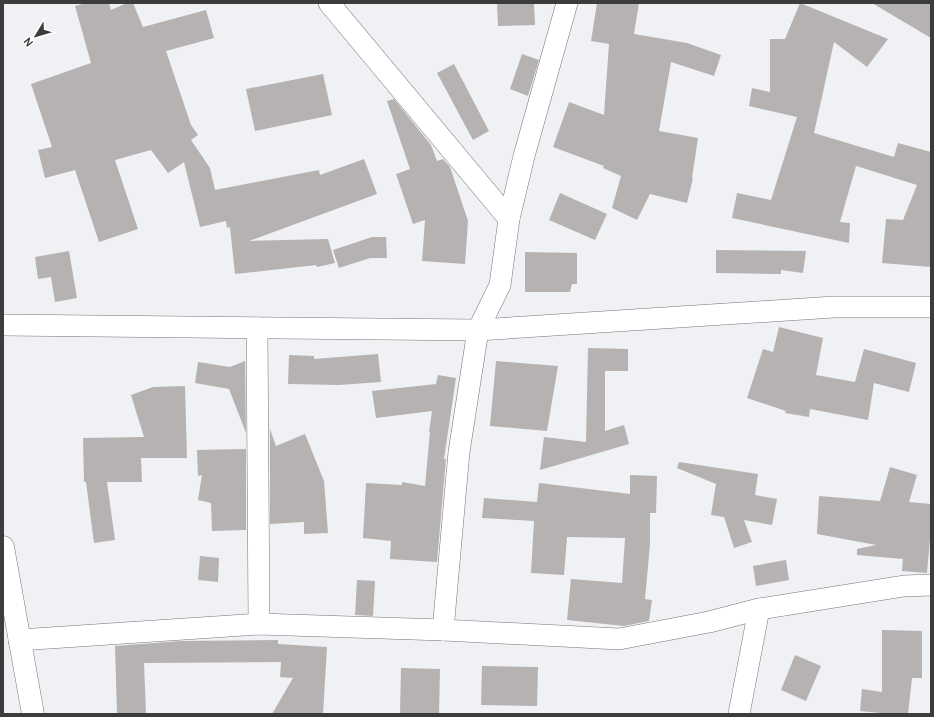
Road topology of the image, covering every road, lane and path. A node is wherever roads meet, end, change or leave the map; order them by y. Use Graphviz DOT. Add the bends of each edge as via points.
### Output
graph roads {
  1 [pos="329,3"];
  2 [pos="567,3"];
  3 [pos="509,219"];
  4 [pos="931,307"];
  5 [pos="3,325"];
  6 [pos="257,328"];
  7 [pos="478,330"];
  8 [pos="3,547"];
  9 [pos="931,585"];
  10 [pos="759,609"];
  11 [pos="260,624"];
  12 [pos="442,630"];
  13 [pos="19,640"];
  14 [pos="32,714"];
  15 [pos="739,714"];
  1 -- 3 [label="street"];
  2 -- 3 [label="street"];
  3 -- 7 [label="street" via="500,285"];
  4 -- 7 [label="street" via="834,307"];
  5 -- 6 [label="street"];
  6 -- 7 [label="street"];
  6 -- 11 [label="street"];
  7 -- 12 [label="street" via="459,452"];
  8 -- 13 [label="main road"];
  9 -- 10 [label="street" via="904,586"];
  10 -- 12 [label="street" via="709,622 619,639"];
  10 -- 15 [label="street"];
  11 -- 12 [label="street"];
  11 -- 13 [label="street"];
  13 -- 14 [label="main road"];
}
